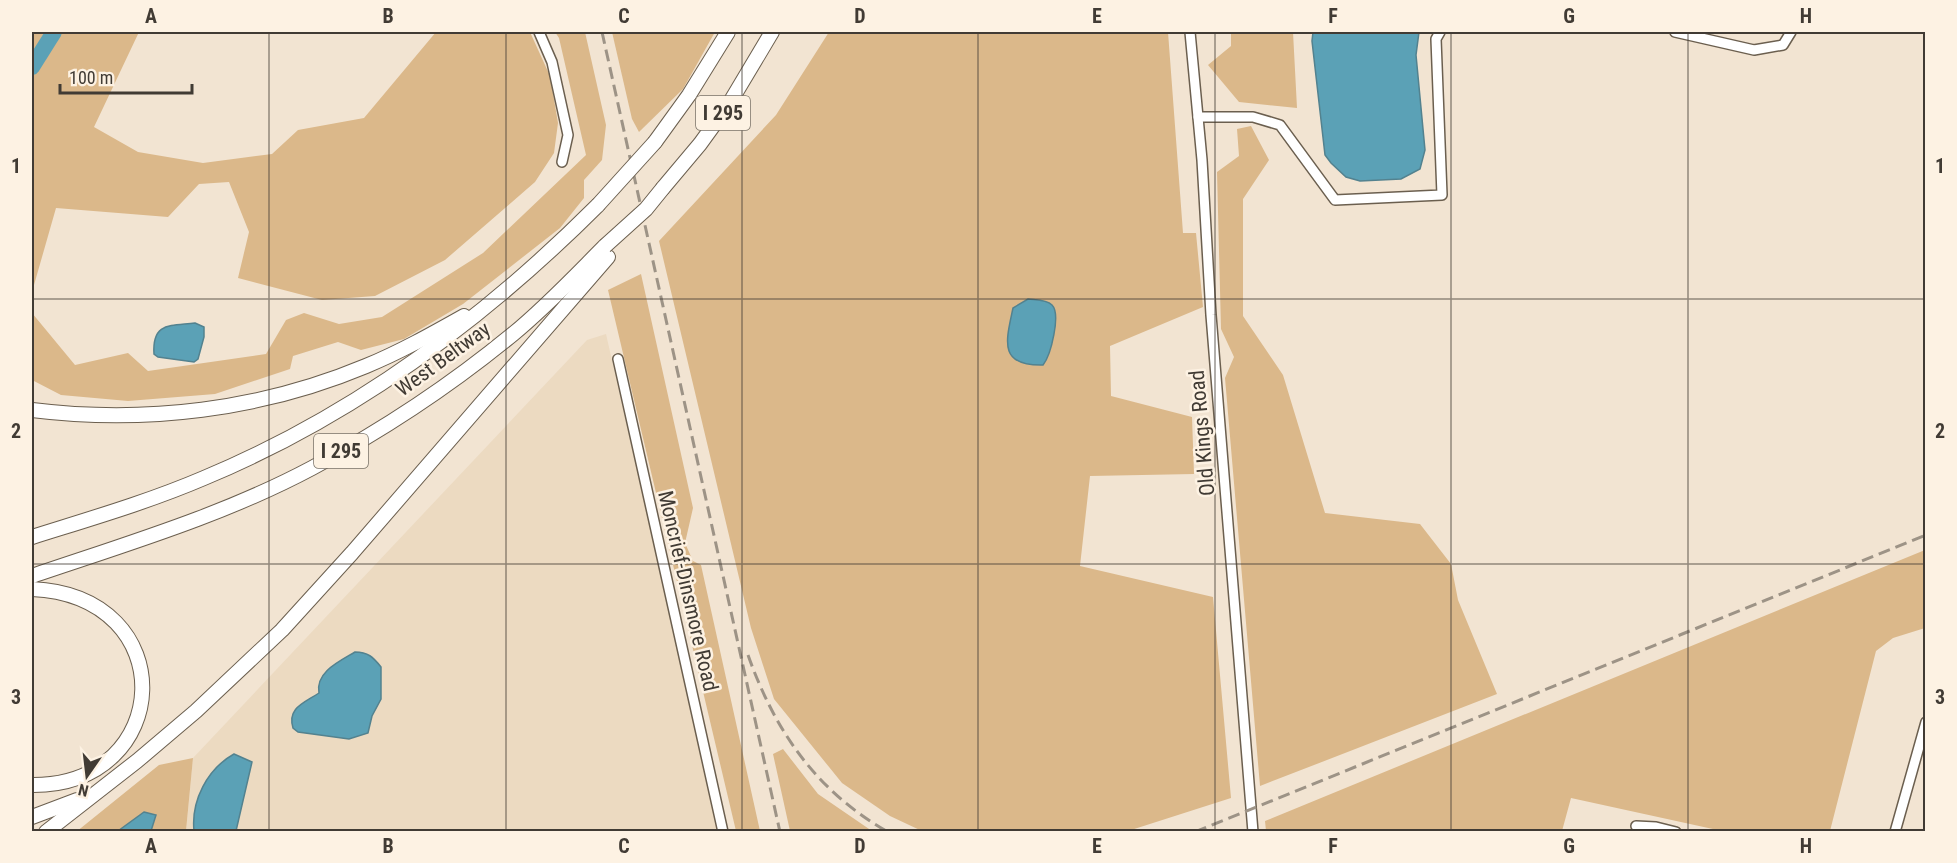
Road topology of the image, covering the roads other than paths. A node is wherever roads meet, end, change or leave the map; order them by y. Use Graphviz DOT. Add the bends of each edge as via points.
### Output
graph roads {
  1 [pos="539,32"];
  2 [pos="728,32"];
  3 [pos="772,32"];
  4 [pos="1190,32"];
  5 [pos="1440,32"];
  6 [pos="1675,32"];
  7 [pos="1791,32"];
  8 [pos="1198,117"];
  9 [pos="562,162"];
  10 [pos="607,251"];
  11 [pos="497,297"];
  12 [pos="618,359"];
  13 [pos="32,410"];
  14 [pos="32,537"];
  15 [pos="32,576"];
  16 [pos="32,589"];
  17 [pos="1926,722"];
  18 [pos="32,785"];
  19 [pos="92,795"];
  20 [pos="32,817"];
  21 [pos="1636,826"];
  22 [pos="46,831"];
  23 [pos="723,831"];
  24 [pos="1253,831"];
  25 [pos="1676,831"];
  26 [pos="1895,831"];
  1 -- 9 [label="street" via="552,62 568,135"];
  2 -- 11 [label="highway, West Beltway / I 295, bridge" via="655,142 550,253"];
  3 -- 10 [label="highway, West Beltway / I 295, bridge" via="700,144"];
  4 -- 8 [label="street, Old Kings Road"];
  5 -- 8 [label="street" via="1436,39 1442,195 1335,200 1280,125 1253,117"];
  6 -- 7 [label="street" via="1754,50 1784,45"];
  8 -- 24 [label="street, Old Kings Road"];
  10 -- 15 [label="highway, West Beltway / I 295" via="471,367 421,403 312,468 207,516"];
  10 -- 19 [label="highway" via="282,630 196,711"];
  11 -- 13 [label="highway" via="367,366 308,387 238,405 120,416"];
  11 -- 14 [label="highway, West Beltway / I 295" via="440,344 365,395 285,441 203,479"];
  12 -- 23 [label="street, Moncrief-Dinsmore Road"];
  16 -- 18 [label="highway" via="74,596 111,617 131,641 143,683 137,717 117,753 77,779"];
  17 -- 26 [label="street"];
  19 -- 20 [label="highway"];
  19 -- 22 [label="highway"];
  21 -- 25 [label="street"];
}
